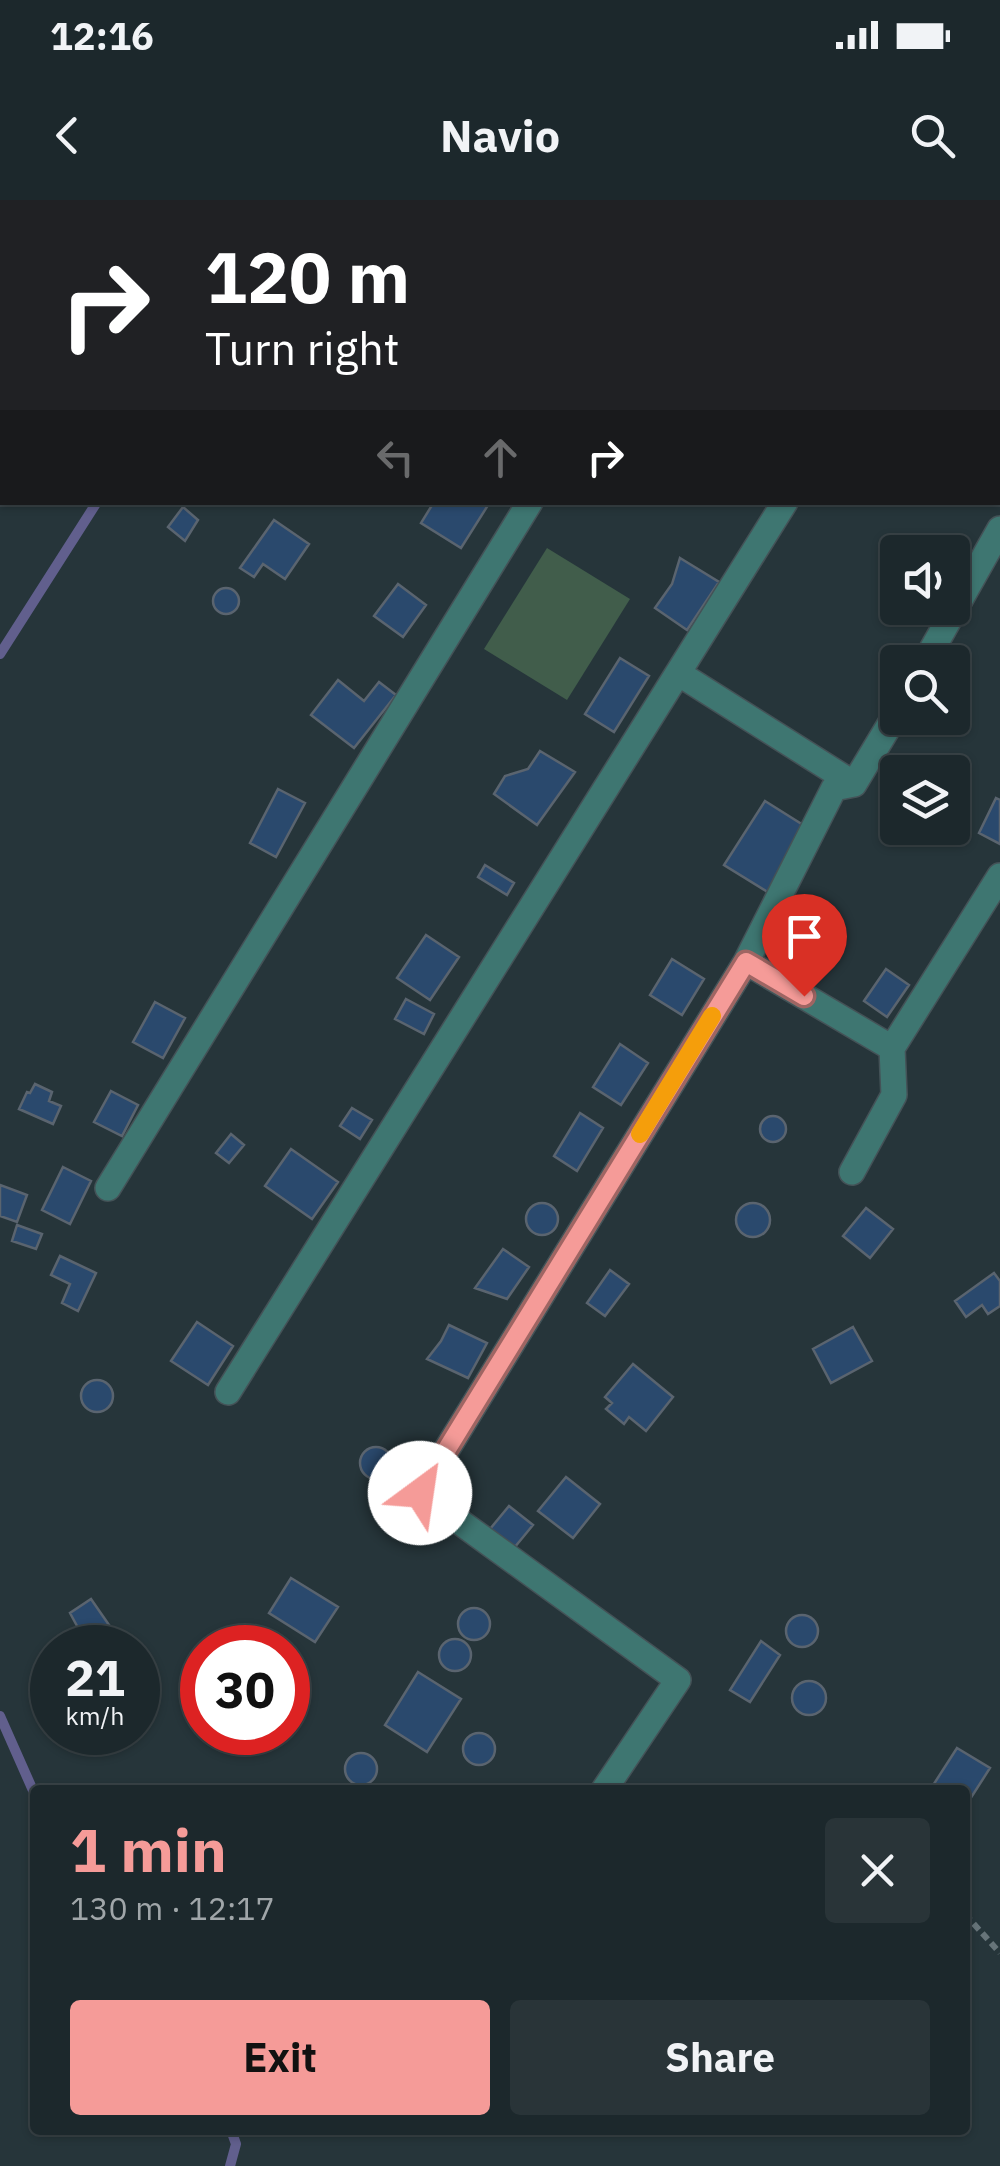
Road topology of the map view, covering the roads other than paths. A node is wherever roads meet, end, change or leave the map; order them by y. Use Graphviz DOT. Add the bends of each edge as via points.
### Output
graph roads {
  1 [pos="528,505"];
  2 [pos="783,505"];
  3 [pos="1000,529"];
  4 [pos="935,645"];
  5 [pos="678,673"];
  6 [pos="884,735"];
  7 [pos="854,784"];
  8 [pos="1000,876"];
  9 [pos="746,962"];
  10 [pos="892,1048"];
  11 [pos="852,1172"];
  12 [pos="108,1188"];
  13 [pos="228,1392"];
  14 [pos="607,1785"];
  1 -- 12 [label="street"];
  2 -- 5 [label="street"];
  3 -- 4 [label="street"];
  5 -- 7 [label="street"];
  5 -- 13 [label="street"];
  6 -- 7 [label="street"];
  7 -- 9 [label="street" via="834,788"];
  8 -- 10 [label="street"];
  9 -- 10 [label="street"];
  9 -- 14 [label="street" via="420,1493 678,1680"];
  10 -- 11 [label="street" via="894,1095"];
}
